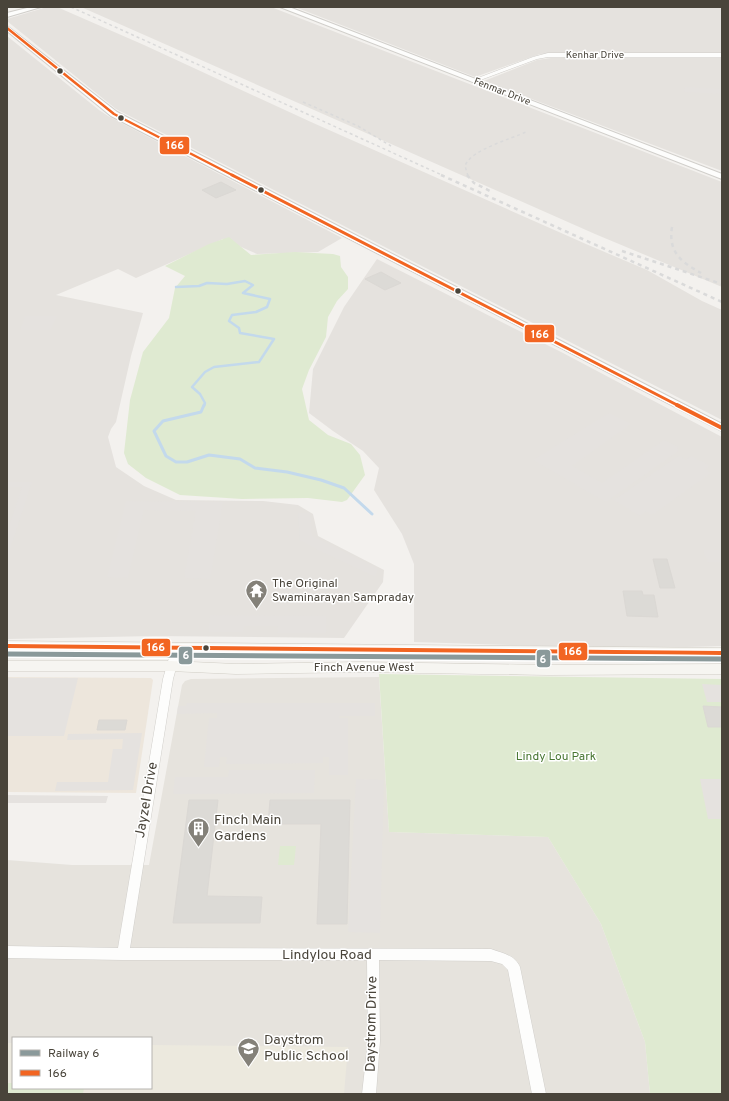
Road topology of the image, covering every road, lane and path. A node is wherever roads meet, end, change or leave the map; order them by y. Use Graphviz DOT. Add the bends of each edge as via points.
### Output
graph roads {
  1 [pos="38,7"];
  2 [pos="283,7"];
  3 [pos="7,16"];
  4 [pos="7,28"];
  5 [pos="722,55"];
  6 [pos="473,81"];
  7 [pos="722,177"];
  8 [pos="722,428"];
  9 [pos="7,646"];
  10 [pos="177,647"];
  11 [pos="722,653"];
  12 [pos="7,666"];
  13 [pos="170,666"];
  14 [pos="722,669"];
  15 [pos="7,952"];
  16 [pos="123,954"];
  17 [pos="373,955"];
  18 [pos="369,1094"];
  19 [pos="539,1094"];
  1 -- 3 [label="street"];
  2 -- 6 [label="street, Fenmar Drive"];
  4 -- 8 [label="street" via="114,114"];
  5 -- 6 [label="street, Kenhar Drive" via="548,55"];
  6 -- 7 [label="street, Fenmar Drive"];
  9 -- 10 [label="main road, Finch Avenue West"];
  10 -- 11 [label="main road, Finch Avenue West"];
  10 -- 13 [label="street, Jayzel Drive"];
  12 -- 13 [label="main road, Finch Avenue West"];
  13 -- 14 [label="main road, Finch Avenue West" via="236,669"];
  13 -- 16 [label="street, Jayzel Drive"];
  15 -- 16 [label="street, Lindylou Road"];
  16 -- 17 [label="street, Lindylou Road"];
  17 -- 18 [label="street, Daystrom Drive" via="374,1041"];
  17 -- 19 [label="street, Lindylou Road" via="491,955 506,960 514,967"];
}
